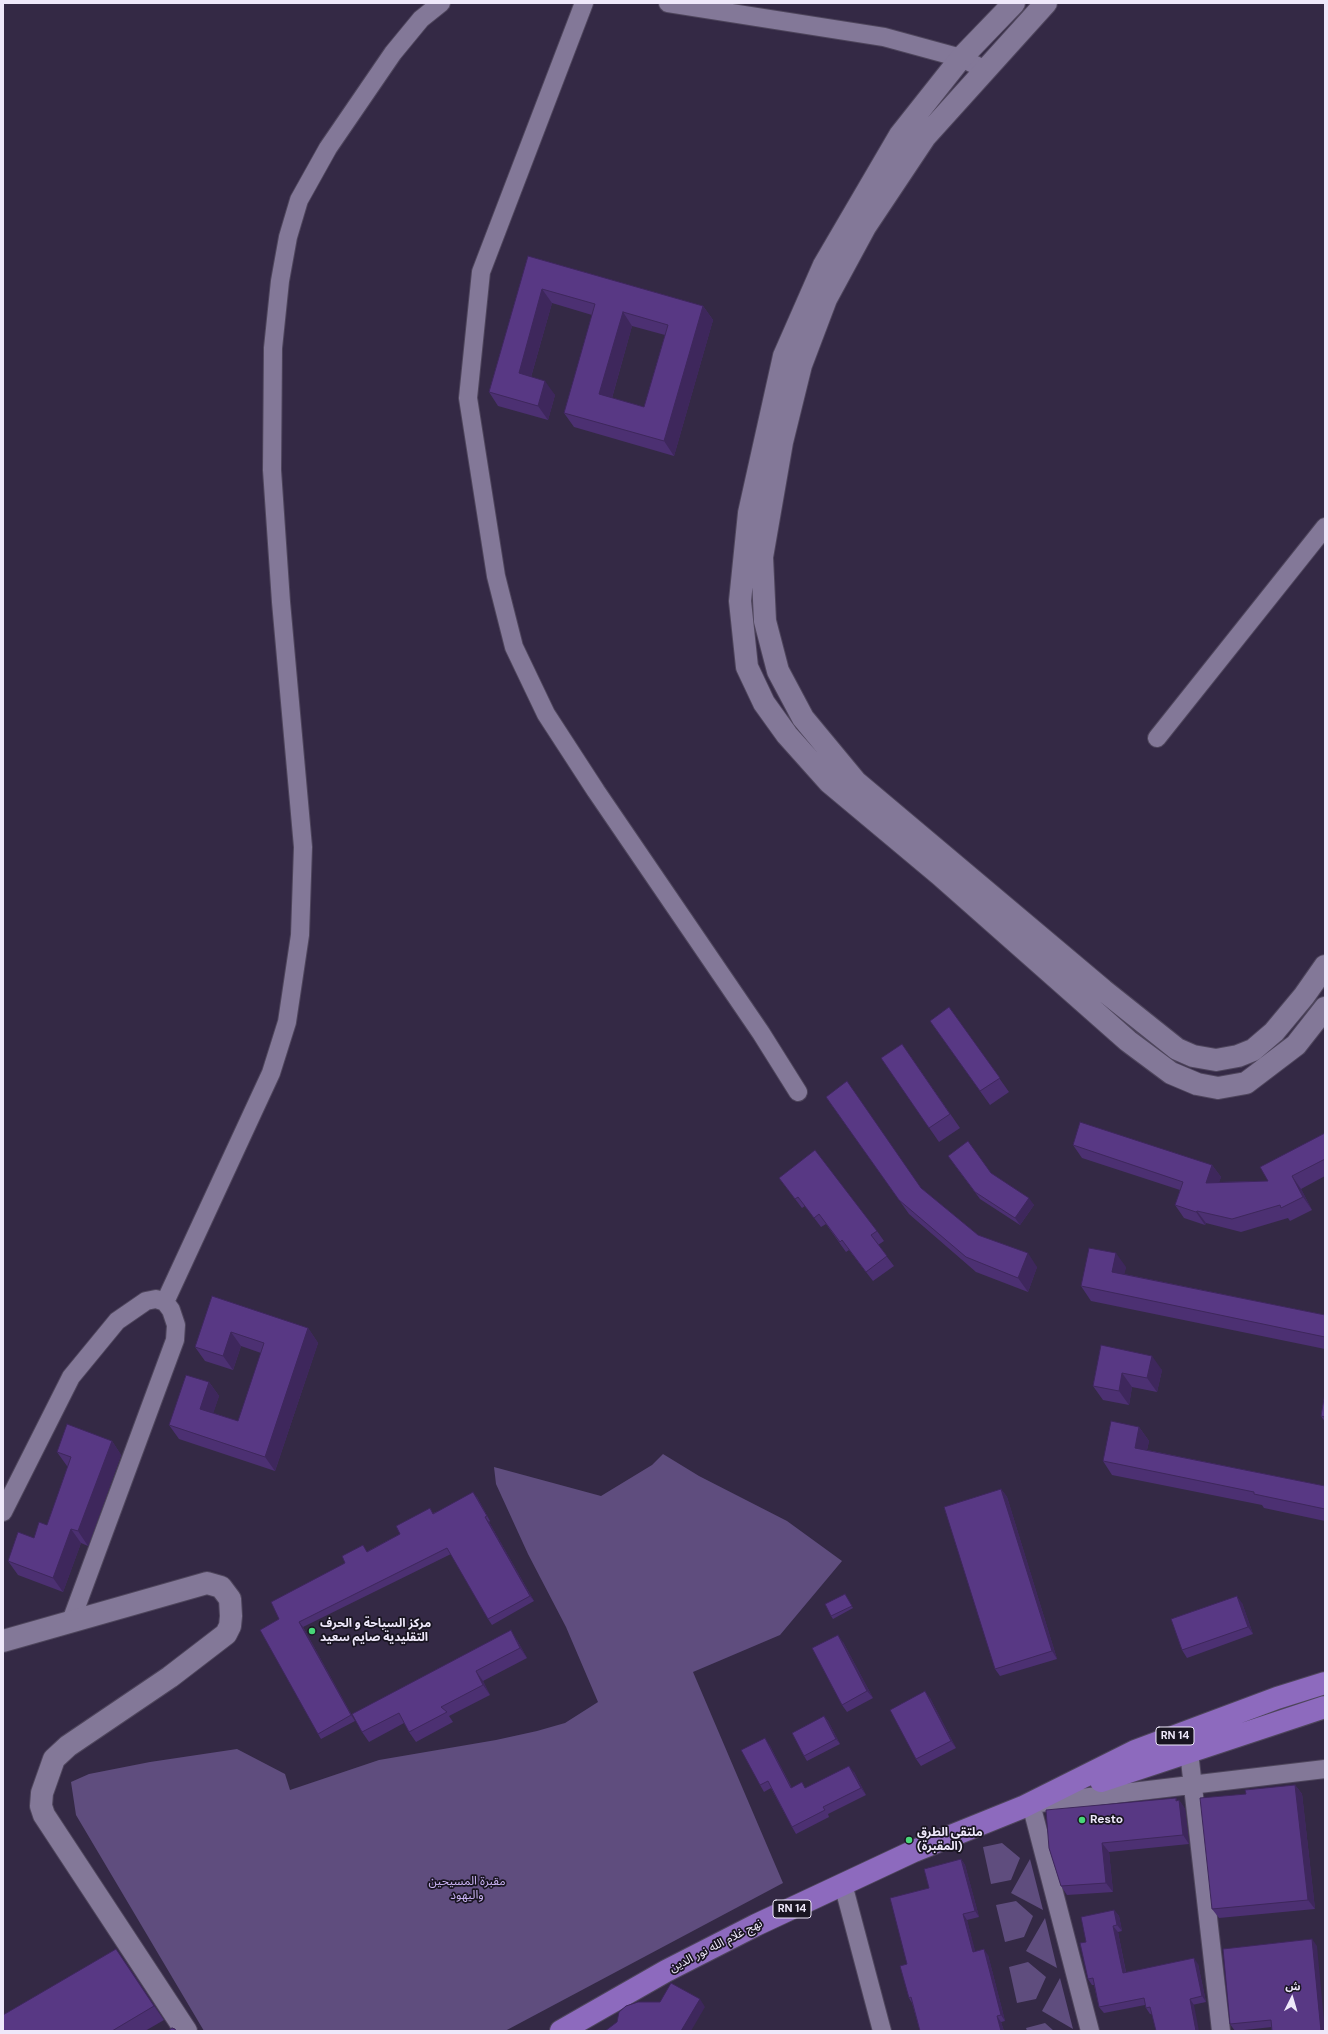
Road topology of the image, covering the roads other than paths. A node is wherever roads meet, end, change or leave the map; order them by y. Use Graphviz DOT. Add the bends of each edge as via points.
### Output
graph roads {
  1 [pos="441,3"];
  2 [pos="584,3"];
  3 [pos="668,3"];
  4 [pos="1014,3"];
  5 [pos="1046,3"];
  6 [pos="961,58"];
  7 [pos="986,70"];
  8 [pos="1325,527"];
  9 [pos="1157,738"];
  10 [pos="1325,966"];
  11 [pos="1325,1008"];
  12 [pos="798,1092"];
  13 [pos="164,1302"];
  14 [pos="3,1512"];
  15 [pos="71,1621"];
  16 [pos="3,1641"];
  17 [pos="1325,1683"];
  18 [pos="1325,1707"];
  19 [pos="1186,1743"];
  20 [pos="1325,1769"];
  21 [pos="1193,1785"];
  22 [pos="1031,1804"];
  23 [pos="843,1884"];
  24 [pos="186,2031"];
  25 [pos="561,2031"];
  26 [pos="882,2031"];
  27 [pos="1090,2031"];
  28 [pos="1221,2031"];
  1 -- 13 [label="street" via="421,19 393,53 328,148 299,200 288,237 280,281 273,348 272,470 303,847 300,936 287,1022 271,1073"];
  2 -- 12 [label="street" via="481,272 468,398 496,576 514,647 546,714"];
  3 -- 6 [label="street" via="870,34"];
  4 -- 6 [label="street"];
  5 -- 7 [label="street"];
  6 -- 7 [label="street"];
  6 -- 11 [label="street" via="900,135 824,265 784,356 749,513 740,601 747,667 764,703 787,735 829,782 1128,1041 1172,1073 1197,1084 1218,1088 1246,1083 1296,1045"];
  7 -- 10 [label="street" via="925,137 865,226 826,299 801,365 782,442 762,556 765,621 778,671 803,718 856,782 1103,990 1177,1048 1193,1056 1216,1060 1253,1050 1274,1032"];
  8 -- 9 [label="street"];
  13 -- 14 [label="street" via="156,1299 146,1301 117,1321 72,1377"];
  13 -- 15 [label="street" via="171,1310 176,1325 175,1340"];
  15 -- 16 [label="street"];
  15 -- 24 [label="street" via="207,1582 221,1586 230,1599 230,1626 226,1634 170,1677 68,1746 54,1759 42,1793 41,1806 44,1815"];
  17 -- 19 [label="main road, RN 14" via="1277,1698"];
  18 -- 19 [label="main road, RN 14"];
  19 -- 21 [label="street"];
  19 -- 22 [label="main road, RN 14"];
  20 -- 21 [label="street"];
  21 -- 22 [label="street"];
  21 -- 28 [label="street"];
  22 -- 23 [label="main road, نهج غلام الله نور الدين / RN 14" via="914,1851"];
  22 -- 27 [label="street"];
  23 -- 25 [label="main road, نهج غلام الله نور الدين / RN 14" via="666,1971"];
  23 -- 26 [label="street"];
}
